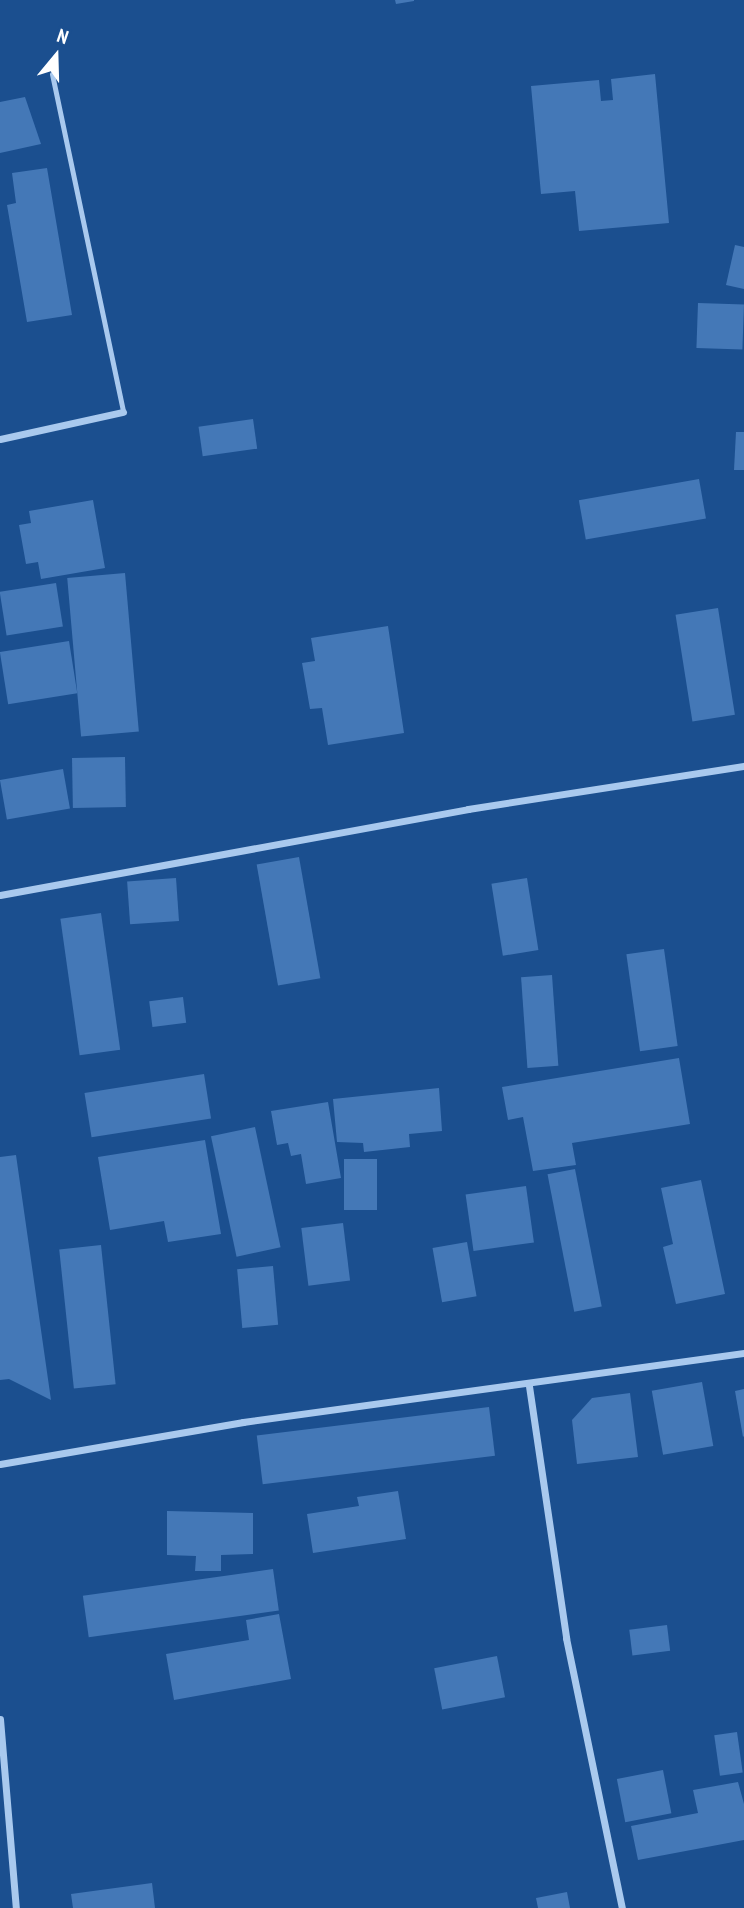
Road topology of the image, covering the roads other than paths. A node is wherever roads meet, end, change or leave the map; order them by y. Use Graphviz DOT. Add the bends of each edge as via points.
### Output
graph roads {
  1 [pos="52,74"];
  2 [pos="123,412"];
  3 [pos="0,439"];
  4 [pos="744,766"];
  5 [pos="0,895"];
  6 [pos="744,1353"];
  7 [pos="528,1386"];
  8 [pos="0,1464"];
  9 [pos="0,1719"];
  10 [pos="16,1908"];
  11 [pos="622,1908"];
  1 -- 2 [label="lane"];
  2 -- 3 [label="street"];
  4 -- 5 [label="street" via="468,809"];
  6 -- 7 [label="street"];
  7 -- 8 [label="street" via="243,1422"];
  7 -- 11 [label="street" via="566,1638"];
  9 -- 10 [label="street"];
}
